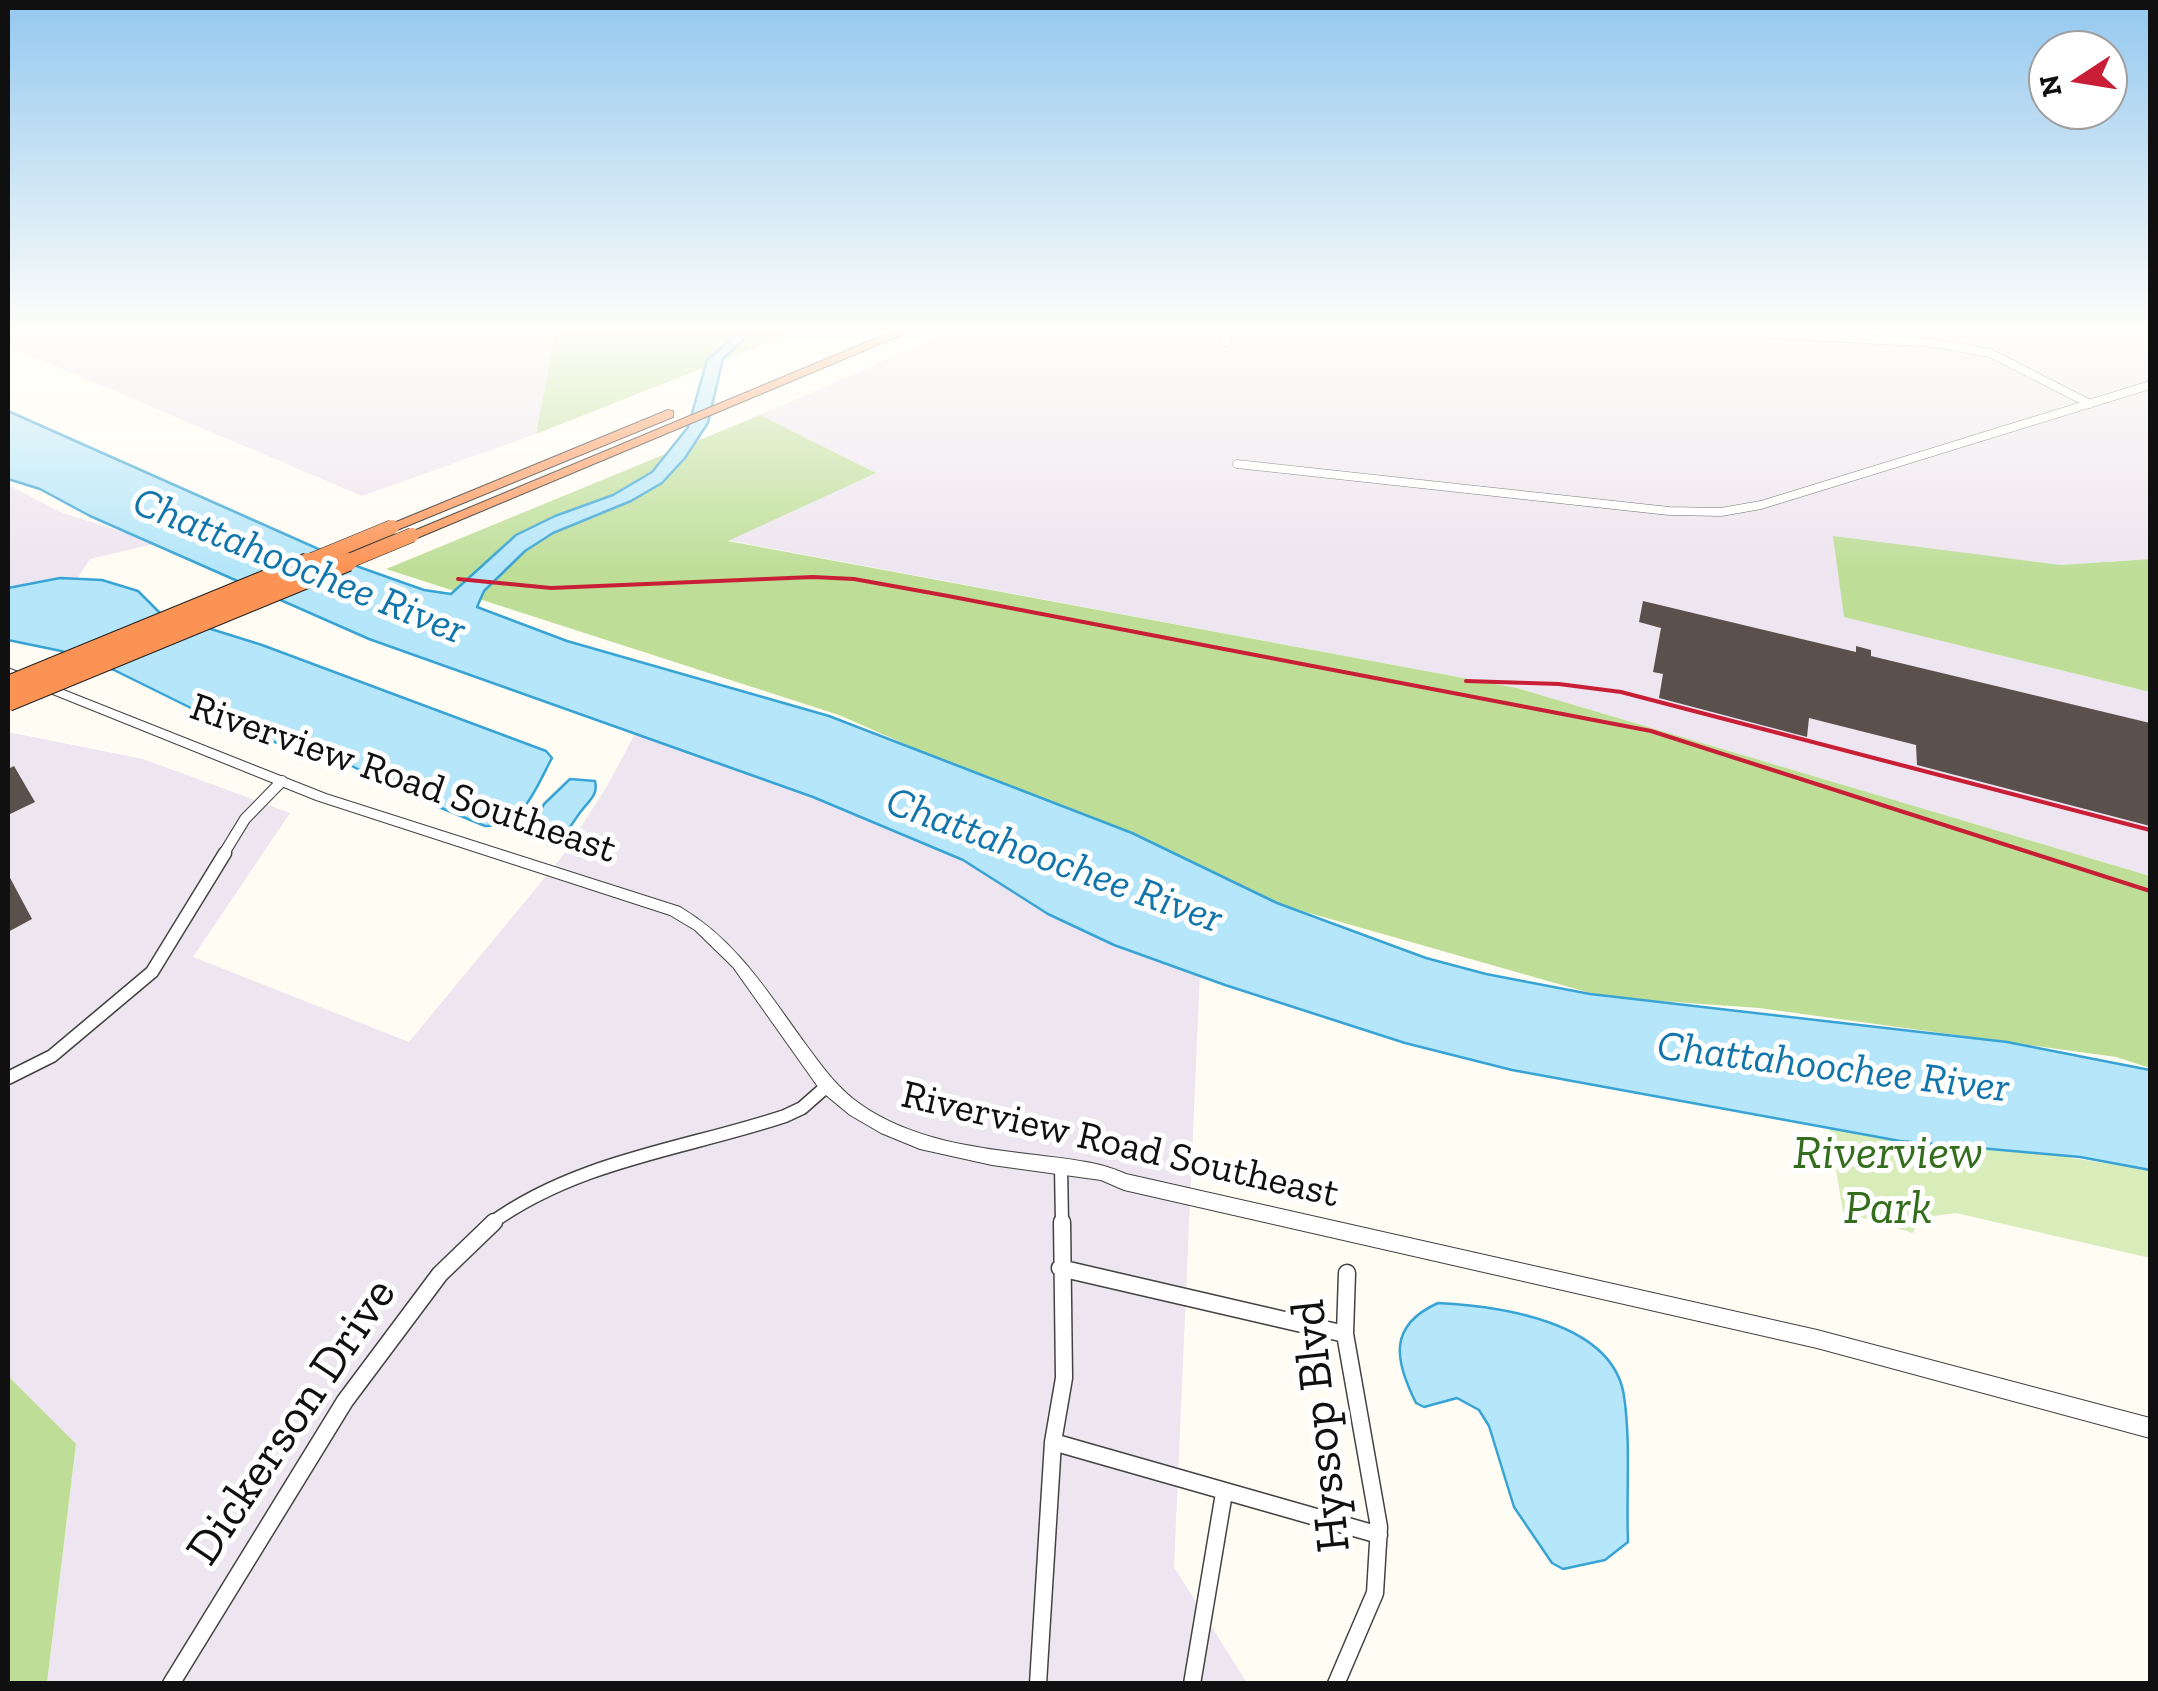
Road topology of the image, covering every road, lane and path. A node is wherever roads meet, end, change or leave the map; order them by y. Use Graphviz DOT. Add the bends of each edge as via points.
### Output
graph roads {
  1 [pos="692,412"];
  2 [pos="2064,412"];
  3 [pos="653,428"];
  4 [pos="1236,464"];
  5 [pos="8,672"];
  6 [pos="8,684"];
  7 [pos="8,702"];
  8 [pos="282,781"];
  9 [pos="8,1078"];
  10 [pos="827,1086"];
  11 [pos="1060,1166"];
  12 [pos="1060,1268"];
  13 [pos="1347,1273"];
  14 [pos="1345,1334"];
  15 [pos="2150,1428"];
  16 [pos="1053,1442"];
  17 [pos="1224,1493"];
  18 [pos="1378,1534"];
  19 [pos="171,1684"];
  20 [pos="1038,1684"];
  21 [pos="1192,1684"];
  22 [pos="1336,1684"];
  1 -- 3 [label="highway"];
  2 -- 4 [label="street" via="1721,512"];
  3 -- 6 [label="highway, bridge"];
  3 -- 7 [label="highway, bridge"];
  5 -- 8 [label="street, Riverview Road Southeast"];
  8 -- 9 [label="street" via="245,819 152,972 52,1056"];
  8 -- 10 [label="street, Riverview Road Southeast" via="675,911 738,963"];
  10 -- 11 [label="street, Riverview Road Southeast" via="846,1106 896,1134"];
  10 -- 19 [label="street, Dickerson Drive" via="785,1116 555,1188 476,1237 418,1301 330,1420"];
  11 -- 12 [label="street"];
  11 -- 15 [label="street, Riverview Road Southeast" via="1817,1339"];
  12 -- 14 [label="street"];
  12 -- 16 [label="street" via="1064,1378"];
  13 -- 14 [label="street, Hyssop Blvd"];
  14 -- 18 [label="street, Hyssop Blvd"];
  16 -- 17 [label="street"];
  16 -- 20 [label="street"];
  17 -- 18 [label="street"];
  17 -- 21 [label="street"];
  18 -- 22 [label="street, Hyssop Blvd" via="1375,1594"];
}
